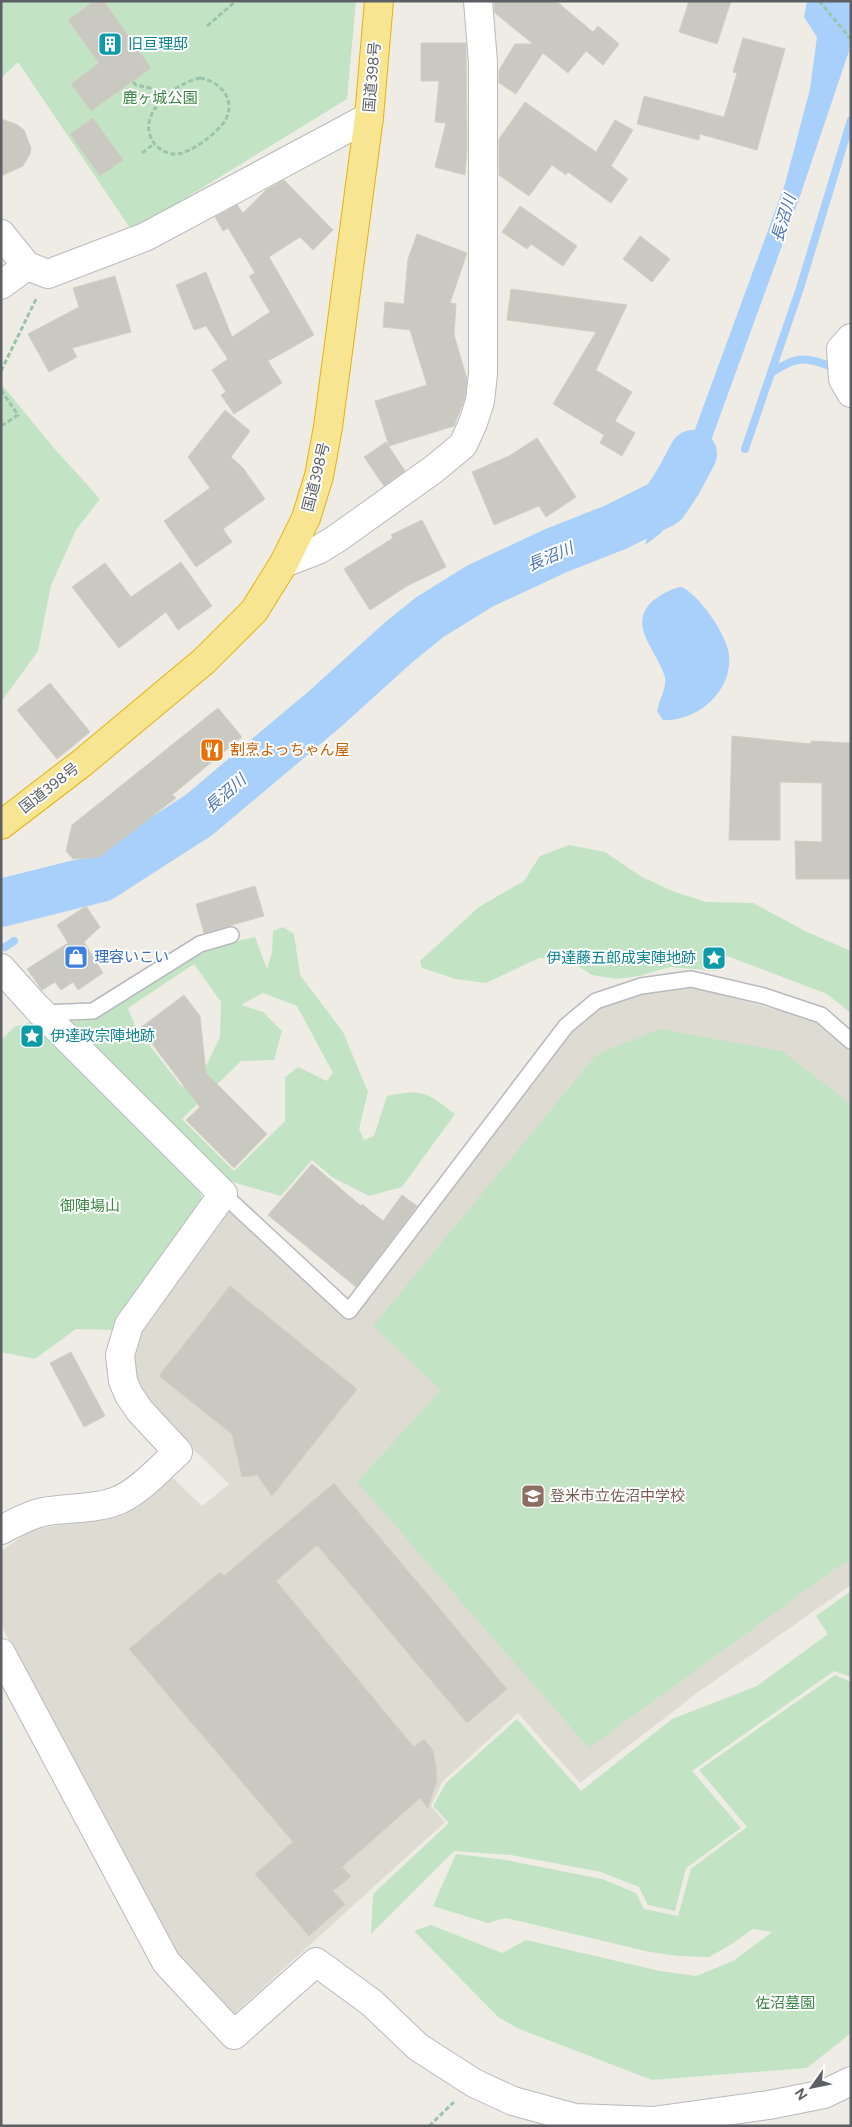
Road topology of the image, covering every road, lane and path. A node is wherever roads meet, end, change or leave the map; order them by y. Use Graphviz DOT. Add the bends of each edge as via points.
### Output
graph roads {
  1 [pos="236,1"];
  2 [pos="379,1"];
  3 [pos="478,1"];
  4 [pos="819,1"];
  5 [pos="207,26"];
  6 [pos="851,39"];
  7 [pos="133,82"];
  8 [pos="160,102"];
  9 [pos="368,116"];
  10 [pos="155,143"];
  11 [pos="142,153"];
  12 [pos="1,234"];
  13 [pos="37,270"];
  14 [pos="1,284"];
  15 [pos="846,343"];
  16 [pos="1,371"];
  17 [pos="847,386"];
  18 [pos="1,390"];
  19 [pos="1,426"];
  20 [pos="284,563"];
  21 [pos="1,825"];
  22 [pos="231,935"];
  23 [pos="1,968"];
  24 [pos="43,1013"];
  25 [pos="851,1041"];
  26 [pos="223,1194"];
  27 [pos="1,1530"];
  28 [pos="1,1652"];
  29 [pos="851,2081"];
  30 [pos="474,2084"];
  31 [pos="429,2126"];
  1 -- 5 [label="path"];
  2 -- 9 [label="highway, 国道398号"];
  3 -- 20 [label="street" via="483,62 483,374 473,423 463,445 434,469 324,546"];
  4 -- 6 [label="path"];
  7 -- 8 [label="path" via="150,88"];
  8 -- 10 [label="path" via="149,120 151,138"];
  8 -- 10 [label="path" via="183,84 200,78 217,83 228,98 229,107 222,124 191,150 173,154 164,152"];
  9 -- 13 [label="street" via="145,237"];
  9 -- 20 [label="highway, 国道398号" via="319,476 306,518"];
  10 -- 11 [label="path"];
  12 -- 13 [label="street"];
  13 -- 14 [label="street"];
  13 -- 16 [label="path"];
  15 -- 17 [label="street"];
  18 -- 19 [label="path" via="18,415"];
  20 -- 21 [label="highway, 国道398号" via="254,611 204,661 82,763"];
  22 -- 24 [label="lane" via="200,944 92,1011"];
  23 -- 24 [label="street"];
  24 -- 26 [label="street"];
  25 -- 26 [label="lane" via="821,1015 764,996 691,979 641,986 596,1001 566,1026 349,1311"];
  26 -- 27 [label="street" via="128,1325 120,1355 122,1381 129,1395 178,1452 120,1500 42,1512"];
  28 -- 30 [label="street" via="166,1962 234,2035 316,1962 372,2003 418,2047"];
  29 -- 30 [label="street" via="824,2094 653,2121 576,2118 513,2101"];
  30 -- 31 [label="path"];
}
